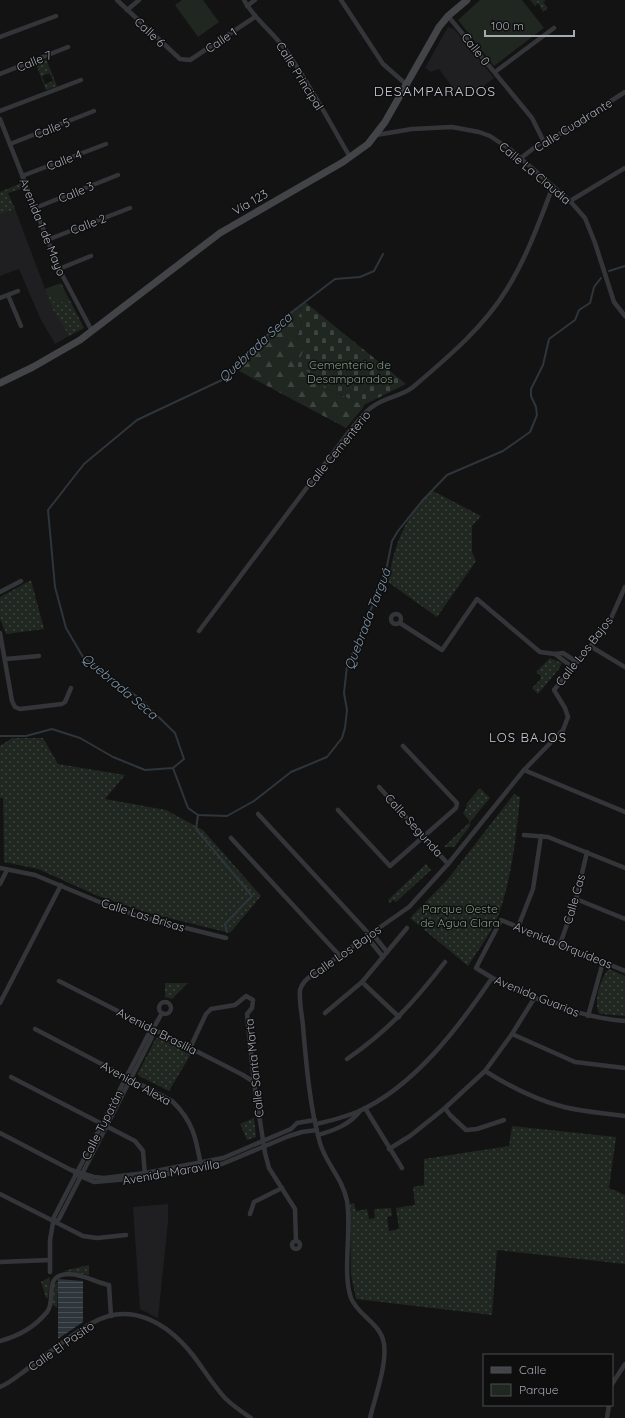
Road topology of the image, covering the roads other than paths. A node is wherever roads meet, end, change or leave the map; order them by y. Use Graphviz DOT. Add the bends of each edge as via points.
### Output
graph roads {
  1 [pos="117,0"];
  2 [pos="139,0"];
  3 [pos="244,0"];
  4 [pos="255,0"];
  5 [pos="341,0"];
  6 [pos="467,0"];
  7 [pos="247,6"];
  8 [pos="128,10"];
  9 [pos="56,16"];
  10 [pos="448,16"];
  11 [pos="255,17"];
  12 [pos="554,28"];
  13 [pos="0,37"];
  14 [pos="68,47"];
  15 [pos="185,61"];
  16 [pos="495,72"];
  17 [pos="0,74"];
  18 [pos="81,80"];
  19 [pos="407,84"];
  20 [pos="625,92"];
  21 [pos="94,111"];
  22 [pos="0,112"];
  23 [pos="0,119"];
  24 [pos="376,135"];
  25 [pos="544,142"];
  26 [pos="10,144"];
  27 [pos="106,144"];
  28 [pos="350,157"];
  29 [pos="521,158"];
  30 [pos="625,168"];
  31 [pos="118,175"];
  32 [pos="22,176"];
  33 [pos="553,186"];
  34 [pos="570,201"];
  35 [pos="35,208"];
  36 [pos="130,208"];
  37 [pos="47,240"];
  38 [pos="91,256"];
  39 [pos="59,269"];
  40 [pos="18,291"];
  41 [pos="8,295"];
  42 [pos="0,298"];
  43 [pos="625,316"];
  44 [pos="21,326"];
  45 [pos="92,331"];
  46 [pos="0,382"];
  47 [pos="21,581"];
  48 [pos="625,587"];
  49 [pos="0,592"];
  50 [pos="400,623"];
  51 [pos="199,631"];
  52 [pos="0,633"];
  53 [pos="590,646"];
  54 [pos="555,654"];
  55 [pos="39,656"];
  56 [pos="6,659"];
  57 [pos="577,662"];
  58 [pos="572,667"];
  59 [pos="625,667"];
  60 [pos="71,688"];
  61 [pos="403,746"];
  62 [pos="524,770"];
  63 [pos="378,787"];
  64 [pos="338,810"];
  65 [pos="625,812"];
  66 [pos="258,814"];
  67 [pos="524,835"];
  68 [pos="541,836"];
  69 [pos="425,837"];
  70 [pos="231,838"];
  71 [pos="587,852"];
  72 [pos="448,864"];
  73 [pos="0,868"];
  74 [pos="625,868"];
  75 [pos="7,870"];
  76 [pos="0,884"];
  77 [pos="61,885"];
  78 [pos="576,899"];
  79 [pos="625,918"];
  80 [pos="518,927"];
  81 [pos="407,928"];
  82 [pos="370,935"];
  83 [pos="226,938"];
  84 [pos="560,944"];
  85 [pos="388,952"];
  86 [pos="340,956"];
  87 [pos="384,957"];
  88 [pos="445,962"];
  89 [pos="604,962"];
  90 [pos="476,968"];
  91 [pos="625,971"];
  92 [pos="492,978"];
  93 [pos="59,980"];
  94 [pos="362,982"];
  95 [pos="535,997"];
  96 [pos="0,1003"];
  97 [pos="162,1013"];
  98 [pos="325,1013"];
  99 [pos="588,1016"];
  100 [pos="399,1017"];
  101 [pos="625,1021"];
  102 [pos="35,1029"];
  103 [pos="153,1029"];
  104 [pos="512,1034"];
  105 [pos="190,1048"];
  106 [pos="347,1059"];
  107 [pos="625,1068"];
  108 [pos="485,1071"];
  109 [pos="10,1077"];
  110 [pos="129,1077"];
  111 [pos="254,1082"];
  112 [pos="446,1108"];
  113 [pos="363,1109"];
  114 [pos="625,1116"];
  115 [pos="504,1120"];
  116 [pos="316,1122"];
  117 [pos="105,1125"];
  118 [pos="318,1132"];
  119 [pos="0,1133"];
  120 [pos="263,1143"];
  121 [pos="389,1149"];
  122 [pos="201,1165"];
  123 [pos="402,1168"];
  124 [pos="80,1174"];
  125 [pos="145,1176"];
  126 [pos="282,1188"];
  127 [pos="0,1194"];
  128 [pos="250,1214"];
  129 [pos="55,1222"];
  130 [pos="126,1235"];
  131 [pos="296,1241"];
  132 [pos="50,1260"];
  133 [pos="0,1262"];
  134 [pos="50,1272"];
  135 [pos="111,1316"];
  136 [pos="0,1341"];
  137 [pos="625,1364"];
  138 [pos="613,1382"];
  139 [pos="0,1387"];
  140 [pos="609,1406"];
  141 [pos="252,1418"];
  142 [pos="370,1418"];
  143 [pos="607,1418"];
  1 -- 8 [label="street, Calle 6"];
  2 -- 8 [label="street"];
  3 -- 7 [label="street, Calle Principal"];
  4 -- 7 [label="street"];
  5 -- 19 [label="street" via="383,64"];
  6 -- 10 [label="main road, Vía 123"];
  7 -- 11 [label="street, Calle Principal"];
  8 -- 15 [label="street, Calle 6" via="180,60"];
  9 -- 13 [label="street"];
  10 -- 16 [label="street, Calle 0"];
  10 -- 19 [label="main road, Vía 123" via="434,34"];
  11 -- 15 [label="street, Calle 1"];
  11 -- 28 [label="street, Calle Principal" via="285,49"];
  12 -- 16 [label="street"];
  14 -- 17 [label="street, Calle 7"];
  16 -- 25 [label="street, Calle 0" via="532,118"];
  18 -- 22 [label="street"];
  19 -- 24 [label="main road, Vía 123"];
  20 -- 25 [label="street, Calle Cuadrante"];
  21 -- 26 [label="street, Calle 5"];
  23 -- 26 [label="street, Avenida 1 de Mayo"];
  24 -- 28 [label="main road, Vía 123"];
  24 -- 29 [label="street, Calle La Claudia" via="431,127 468,130 499,141"];
  25 -- 29 [label="street, Calle Cuadrante"];
  26 -- 32 [label="street, Avenida 1 de Mayo"];
  27 -- 32 [label="street, Calle 4"];
  28 -- 45 [label="main road, Vía 123" via="220,233"];
  29 -- 33 [label="street, Calle La Claudia"];
  30 -- 34 [label="street"];
  31 -- 35 [label="street, Calle 3"];
  32 -- 35 [label="street, Avenida 1 de Mayo"];
  33 -- 34 [label="street, Calle La Claudia"];
  33 -- 51 [label="street, Calle Cementerio" via="517,270 490,313 472,334 411,388 375,404 368,410"];
  34 -- 43 [label="street, Calle La Claudia" via="589,226 614,302"];
  35 -- 37 [label="street, Avenida 1 de Mayo"];
  36 -- 37 [label="street, Calle 2"];
  37 -- 39 [label="street, Avenida 1 de Mayo"];
  38 -- 39 [label="street"];
  39 -- 45 [label="street, Avenida 1 de Mayo"];
  40 -- 41 [label="street"];
  41 -- 42 [label="street"];
  41 -- 44 [label="street"];
  45 -- 46 [label="main road, Vía 123" via="55,355"];
  47 -- 49 [label="street"];
  48 -- 53 [label="street, Calle Los Bajos" via="611,620"];
  50 -- 54 [label="street" via="442,650 477,599 540,652"];
  52 -- 56 [label="street"];
  53 -- 57 [label="street, Calle Los Bajos"];
  53 -- 59 [label="street"];
  54 -- 57 [label="street" via="563,653"];
  54 -- 58 [label="street"];
  55 -- 56 [label="street"];
  56 -- 60 [label="street" via="15,707 20,709 62,704"];
  57 -- 58 [label="street, Calle Los Bajos"];
  58 -- 62 [label="street, Calle Los Bajos" via="554,690 567,712 566,725"];
  61 -- 69 [label="street" via="457,803 457,806"];
  62 -- 65 [label="street"];
  62 -- 72 [label="street, Calle Los Bajos"];
  63 -- 69 [label="street, Calle Segunda"];
  64 -- 69 [label="street" via="390,866"];
  66 -- 82 [label="street"];
  67 -- 68 [label="street"];
  68 -- 71 [label="street"];
  68 -- 80 [label="street" via="533,889"];
  69 -- 72 [label="street, Calle Segunda"];
  70 -- 86 [label="street"];
  71 -- 74 [label="street"];
  71 -- 78 [label="street, Calle Cas"];
  72 -- 82 [label="street, Calle Los Bajos" via="409,907"];
  73 -- 75 [label="street, Calle Las Brisas"];
  75 -- 76 [label="street"];
  75 -- 77 [label="street, Calle Las Brisas" via="34,875"];
  77 -- 83 [label="street, Calle Las Brisas" via="138,916"];
  77 -- 96 [label="street"];
  78 -- 79 [label="street"];
  78 -- 84 [label="street, Calle Cas"];
  80 -- 84 [label="street, Avenida Orquídeas"];
  80 -- 90 [label="street, Avenida Orquídeas" via="501,920"];
  81 -- 85 [label="street"];
  82 -- 85 [label="street"];
  82 -- 86 [label="street, Calle Los Bajos"];
  82 -- 87 [label="street"];
  84 -- 89 [label="street, Avenida Orquídeas"];
  85 -- 87 [label="street"];
  86 -- 116 [label="street, Calle Los Bajos" via="307,979 300,990"];
  87 -- 94 [label="street"];
  88 -- 100 [label="street"];
  89 -- 91 [label="street, Avenida Orquídeas"];
  89 -- 99 [label="street"];
  90 -- 92 [label="street, Avenida Guarias"];
  92 -- 95 [label="street, Avenida Guarias"];
  92 -- 113 [label="street" via="466,1017 428,1059 411,1075"];
  93 -- 103 [label="street, Avenida Brasilia"];
  94 -- 98 [label="street"];
  94 -- 100 [label="street"];
  95 -- 99 [label="street, Avenida Guarias"];
  95 -- 104 [label="street"];
  97 -- 103 [label="street, Calle Tupatán"];
  99 -- 101 [label="street, Avenida Guarias"];
  100 -- 106 [label="street" via="371,1043"];
  102 -- 110 [label="street, Avenida Alexa"];
  103 -- 105 [label="street, Avenida Brasilia"];
  103 -- 110 [label="street, Calle Tupatán"];
  104 -- 107 [label="street" via="575,1062"];
  104 -- 108 [label="street"];
  105 -- 111 [label="street, Avenida Brasilia"];
  105 -- 111 [label="street, Calle Santa Marta" via="206,1014 211,1009 235,1005 244,997 251,998 253,1005 247,1014"];
  108 -- 112 [label="street"];
  108 -- 114 [label="street" via="548,1102 577,1110"];
  109 -- 117 [label="street"];
  110 -- 117 [label="street, Calle Tupatán"];
  110 -- 122 [label="street, Avenida Alexa" via="172,1101 181,1110 192,1127"];
  111 -- 120 [label="street, Calle Santa Marta"];
  112 -- 115 [label="street" via="450,1116 466,1130"];
  112 -- 121 [label="street"];
  113 -- 116 [label="street, Avenida Maravilla"];
  113 -- 118 [label="street, Avenida Maravilla" via="340,1128"];
  113 -- 121 [label="street"];
  116 -- 118 [label="street, Calle Los Bajos"];
  116 -- 120 [label="street, Avenida Maravilla" via="297,1123 291,1129"];
  117 -- 124 [label="street, Calle Tupatán"];
  117 -- 125 [label="street" via="141,1146"];
  118 -- 120 [label="street, Avenida Maravilla" via="302,1132"];
  118 -- 142 [label="street, Calle Los Bajos" via="322,1150 341,1182 347,1202 350,1296 380,1333 384,1345 381,1373"];
  119 -- 124 [label="street, Avenida Maravilla"];
  120 -- 122 [label="street, Avenida Maravilla" via="222,1164"];
  120 -- 126 [label="street, Calle Santa Marta" via="269,1168"];
  121 -- 123 [label="street"];
  122 -- 125 [label="street, Avenida Maravilla"];
  124 -- 125 [label="street, Avenida Maravilla" via="94,1178"];
  124 -- 129 [label="street, Calle Tupatán" via="54,1217"];
  126 -- 128 [label="street" via="254,1202"];
  126 -- 131 [label="street, Calle Santa Marta" via="295,1209"];
  127 -- 129 [label="street"];
  129 -- 130 [label="street" via="83,1236 97,1238"];
  129 -- 132 [label="street, Calle Tupatán" via="50,1240"];
  132 -- 133 [label="street"];
  132 -- 134 [label="street, Calle Tupatán"];
  135 -- 136 [label="street" via="109,1285 79,1275 57,1276 52,1284 48,1311 22,1334"];
  135 -- 139 [label="street, Calle El Pasito" via="83,1329"];
  135 -- 141 [label="street, Calle El Pasito" via="134,1314 149,1318 158,1324 191,1353 225,1398"];
  137 -- 138 [label="street"];
  140 -- 143 [label="street"];
}
